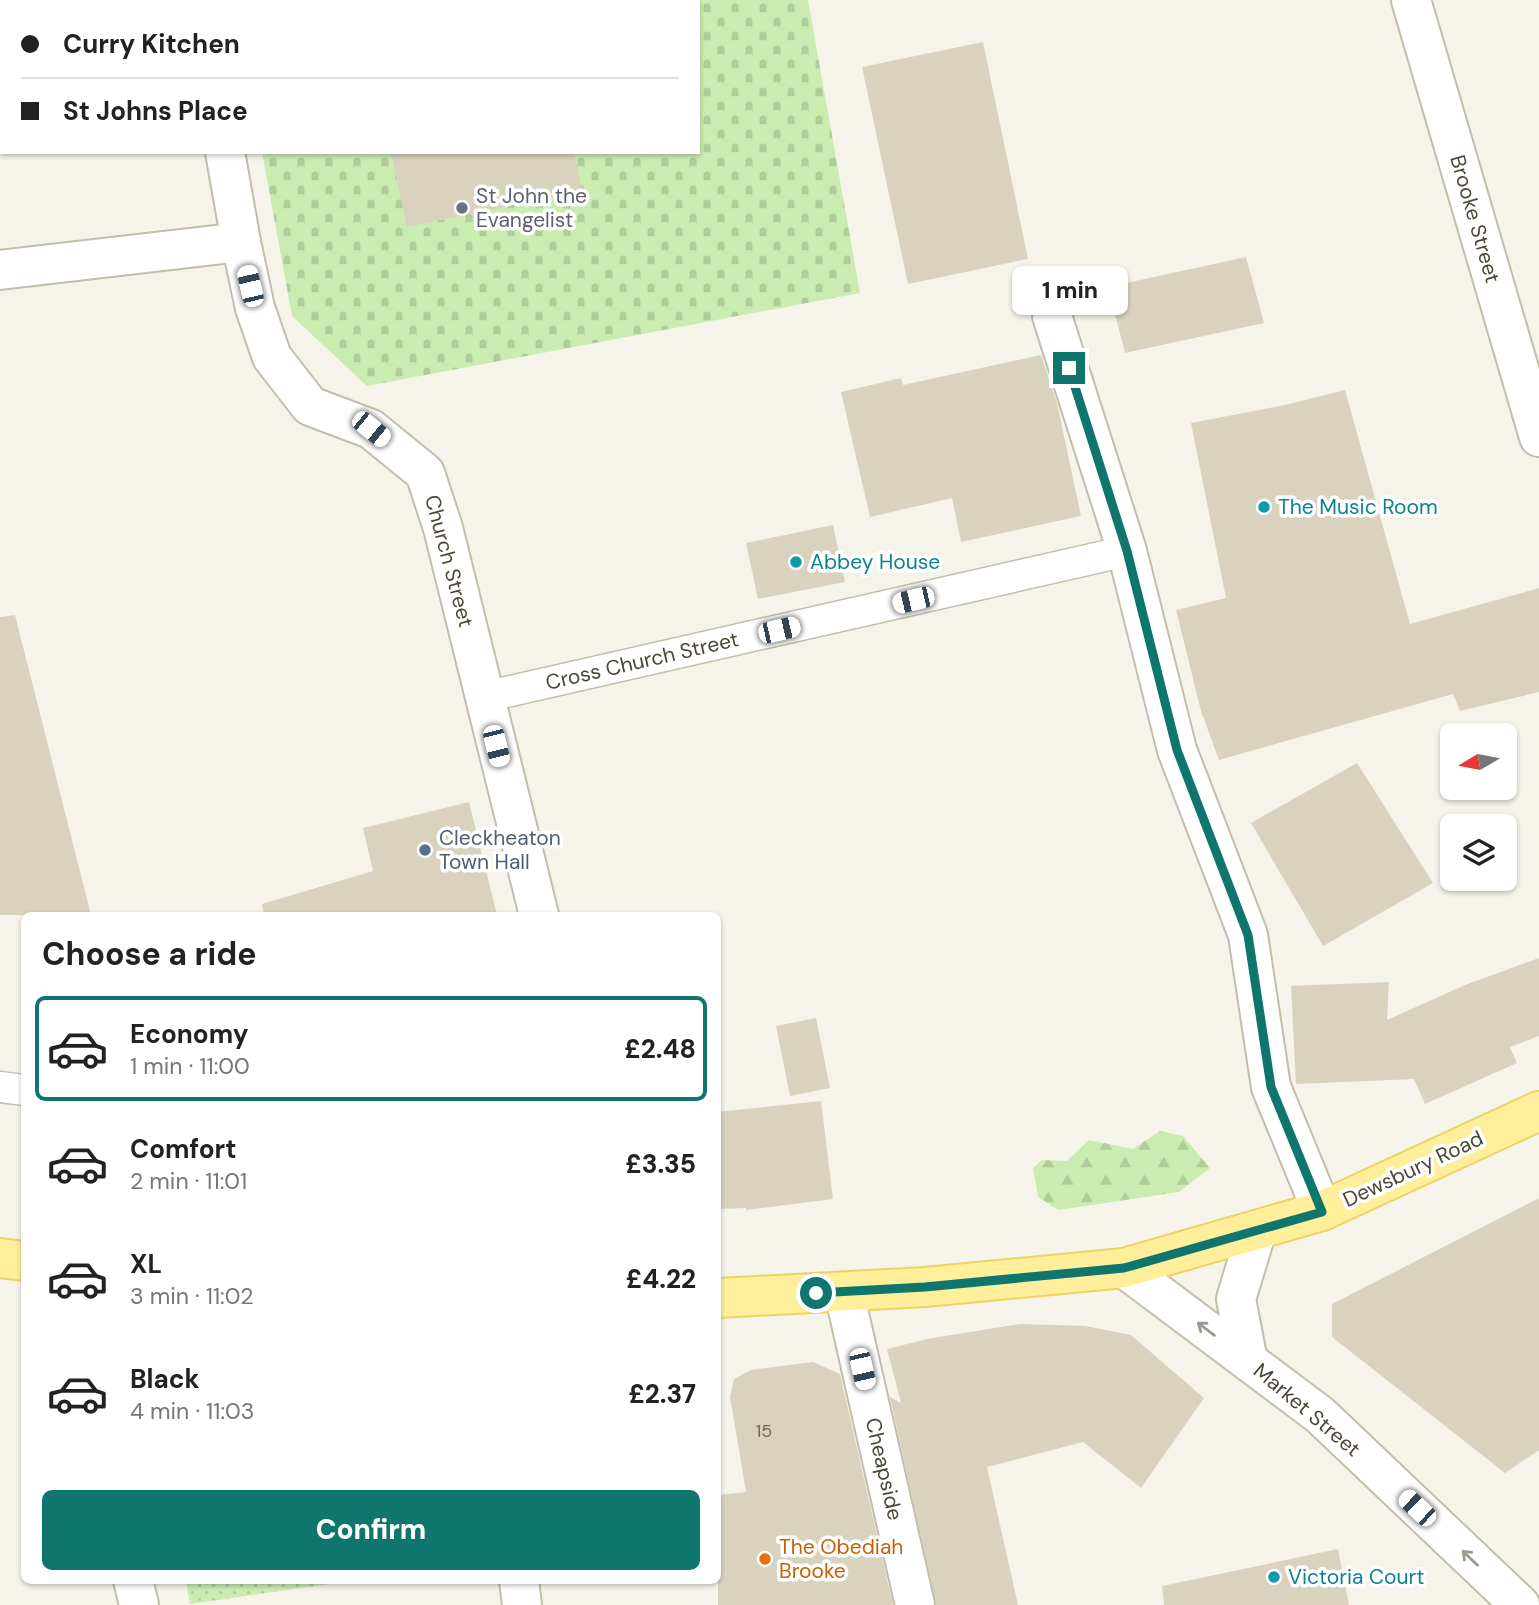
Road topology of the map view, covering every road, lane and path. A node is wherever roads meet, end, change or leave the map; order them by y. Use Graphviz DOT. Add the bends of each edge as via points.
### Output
graph roads {
  1 [pos="1411,0"];
  2 [pos="225,154"];
  3 [pos="241,242"];
  4 [pos="0,270"];
  5 [pos="1052,316"];
  6 [pos="1539,437"];
  7 [pos="1127,551"];
  8 [pos="484,697"];
  9 [pos="538,912"];
  10 [pos="0,1087"];
  11 [pos="21,1090"];
  12 [pos="1539,1111"];
  13 [pos="1322,1212"];
  14 [pos="1257,1230"];
  15 [pos="0,1258"];
  16 [pos="21,1261"];
  17 [pos="1124,1268"];
  18 [pos="844,1292"];
  19 [pos="721,1298"];
  20 [pos="1248,1361"];
  21 [pos="134,1584"];
  22 [pos="519,1584"];
  23 [pos="1514,1602"];
  24 [pos="139,1605"];
  25 [pos="522,1605"];
  26 [pos="915,1605"];
  1 -- 6 [label="street, Brooke Street"];
  2 -- 3 [label="street, Church Street"];
  3 -- 4 [label="street"];
  3 -- 8 [label="street, Church Street" via="255,308 272,357 310,406 371,429 425,473"];
  5 -- 7 [label="street"];
  7 -- 8 [label="lane, Cross Church Street"];
  7 -- 13 [label="street" via="1177,750 1248,935 1271,1087"];
  8 -- 9 [label="street, Church Street"];
  10 -- 11 [label="lane"];
  12 -- 13 [label="main road, Dewsbury Road"];
  13 -- 14 [label="main road, Dewsbury Road"];
  14 -- 17 [label="main road, Dewsbury Road"];
  14 -- 20 [label="street" via="1236,1299"];
  15 -- 16 [label="main road"];
  17 -- 18 [label="main road, Dewsbury Road"];
  20 -- 17 [label="street, Market Street, one-way"];
  18 -- 19 [label="main road, Dewsbury Road"];
  18 -- 26 [label="street, Cheapside"];
  23 -- 20 [label="street, Market Street, one-way" via="1320,1415"];
  21 -- 24 [label="street"];
  22 -- 25 [label="street"];
}
